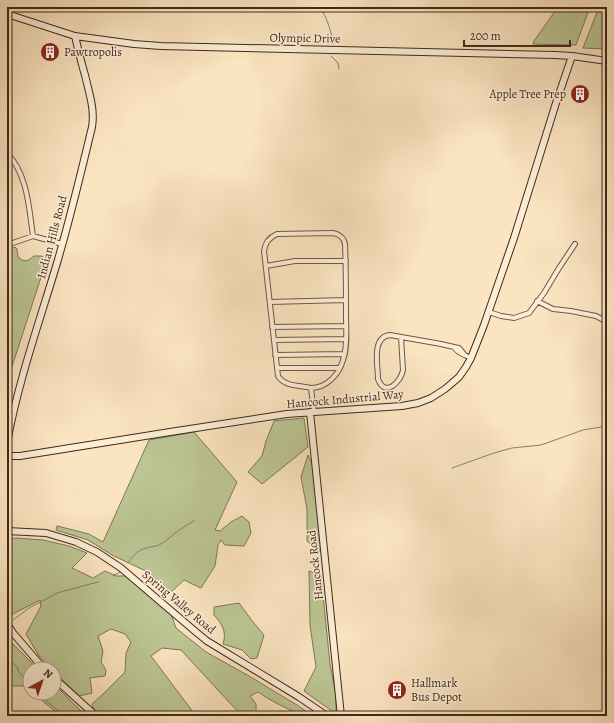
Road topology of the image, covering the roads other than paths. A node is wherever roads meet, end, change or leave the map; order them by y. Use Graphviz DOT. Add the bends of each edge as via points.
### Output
graph roads {
  1 [pos="7,14"];
  2 [pos="75,36"];
  3 [pos="572,56"];
  4 [pos="607,61"];
  5 [pos="7,153"];
  6 [pos="33,236"];
  7 [pos="62,244"];
  8 [pos="575,244"];
  9 [pos="7,245"];
  10 [pos="346,261"];
  11 [pos="266,266"];
  12 [pos="346,300"];
  13 [pos="537,301"];
  14 [pos="270,302"];
  15 [pos="489,312"];
  16 [pos="607,322"];
  17 [pos="346,326"];
  18 [pos="272,327"];
  19 [pos="401,337"];
  20 [pos="346,339"];
  21 [pos="274,340"];
  22 [pos="345,354"];
  23 [pos="275,355"];
  24 [pos="471,358"];
  25 [pos="277,368"];
  26 [pos="340,368"];
  27 [pos="311,388"];
  28 [pos="312,412"];
  29 [pos="7,443"];
  30 [pos="7,456"];
  31 [pos="8,530"];
  32 [pos="7,624"];
  33 [pos="37,661"];
  34 [pos="62,685"];
  35 [pos="96,716"];
  36 [pos="327,716"];
  37 [pos="341,716"];
  1 -- 2 [label="street, Olympic Drive"];
  2 -- 3 [label="street, Olympic Drive" via="161,46"];
  2 -- 7 [label="street, Indian Hills Road" via="90,92 94,119"];
  3 -- 4 [label="street, Olympic Drive"];
  3 -- 15 [label="street, Hancock Industrial Way"];
  5 -- 6 [label="street" via="18,169 26,190"];
  6 -- 7 [label="street"];
  6 -- 9 [label="street"];
  7 -- 29 [label="street, Indian Hills Road" via="24,371"];
  8 -- 13 [label="street"];
  10 -- 11 [label="street" via="302,261"];
  10 -- 11 [label="street" via="345,242 338,234 277,234 268,240 265,247"];
  10 -- 12 [label="street"];
  11 -- 14 [label="street"];
  12 -- 14 [label="street"];
  12 -- 17 [label="street"];
  13 -- 15 [label="street" via="528,313 514,318"];
  13 -- 16 [label="street" via="553,309 596,316"];
  14 -- 18 [label="street"];
  15 -- 24 [label="street, Hancock Industrial Way"];
  17 -- 18 [label="street"];
  17 -- 20 [label="street"];
  18 -- 21 [label="street"];
  19 -- 19 [label="street" via="386,335 378,344 378,379 388,388 397,383 403,374"];
  19 -- 24 [label="street" via="459,348"];
  20 -- 21 [label="street"];
  20 -- 22 [label="street"];
  21 -- 23 [label="street"];
  22 -- 23 [label="street"];
  22 -- 26 [label="street"];
  23 -- 25 [label="street"];
  24 -- 28 [label="street, Hancock Industrial Way" via="451,384 438,394 418,403"];
  25 -- 26 [label="street"];
  25 -- 27 [label="street" via="278,376 284,383"];
  26 -- 27 [label="street" via="325,384"];
  27 -- 28 [label="street"];
  28 -- 30 [label="street, Hancock Industrial Way"];
  28 -- 37 [label="street, Hancock Road"];
  31 -- 36 [label="street, Spring Valley Road" via="46,533 76,542 97,552 121,568 207,641"];
  32 -- 33 [label="street"];
  34 -- 35 [label="street"];
}
